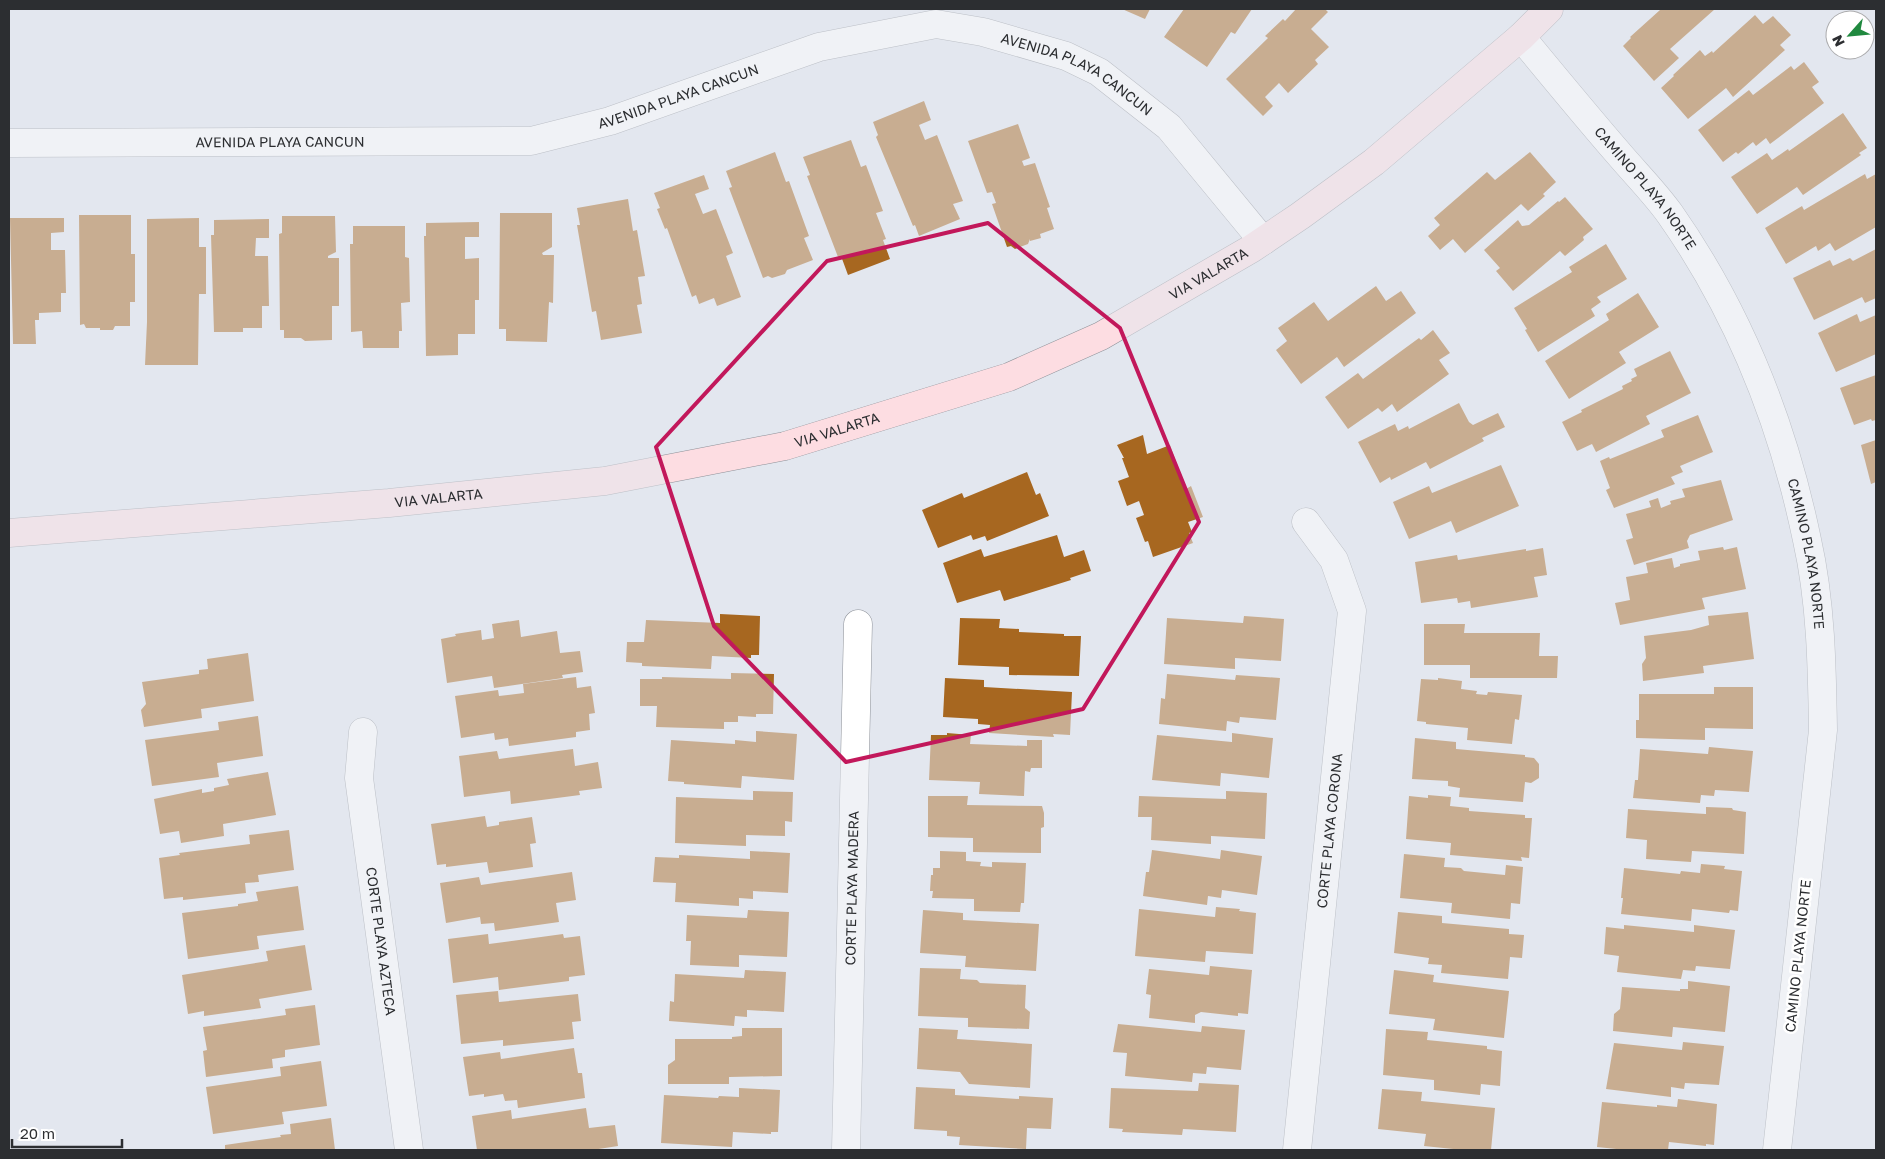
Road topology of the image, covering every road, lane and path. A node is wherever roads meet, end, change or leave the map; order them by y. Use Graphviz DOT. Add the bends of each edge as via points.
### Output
graph roads {
  1 [pos="1549,9"];
  2 [pos="1522,37"];
  3 [pos="9,143"];
  4 [pos="1263,240"];
  5 [pos="1306,522"];
  6 [pos="9,534"];
  7 [pos="858,624"];
  8 [pos="363,732"];
  9 [pos="409,1150"];
  10 [pos="846,1150"];
  11 [pos="1297,1150"];
  12 [pos="1777,1150"];
  1 -- 2 [label="main road, VIA VALARTA"];
  2 -- 4 [label="main road, VIA VALARTA" via="1374,162"];
  2 -- 12 [label="street, CAMINO PLAYA NORTE" via="1669,213 1701,263 1738,332 1776,424 1808,541 1822,667 1823,730"];
  3 -- 4 [label="street, AVENIDA PLAYA CANCUN" via="531,141 610,121 819,47 936,24 983,32 1066,56 1099,72 1169,127"];
  4 -- 6 [label="main road, VIA VALARTA" via="1101,336 1009,377 785,446 605,481 390,503"];
  5 -- 11 [label="street, CORTE PLAYA CORONA" via="1334,560 1352,611"];
  7 -- 10 [label="street, CORTE PLAYA MADERA"];
  8 -- 9 [label="street, CORTE PLAYA AZTECA" via="359,778"];
}
